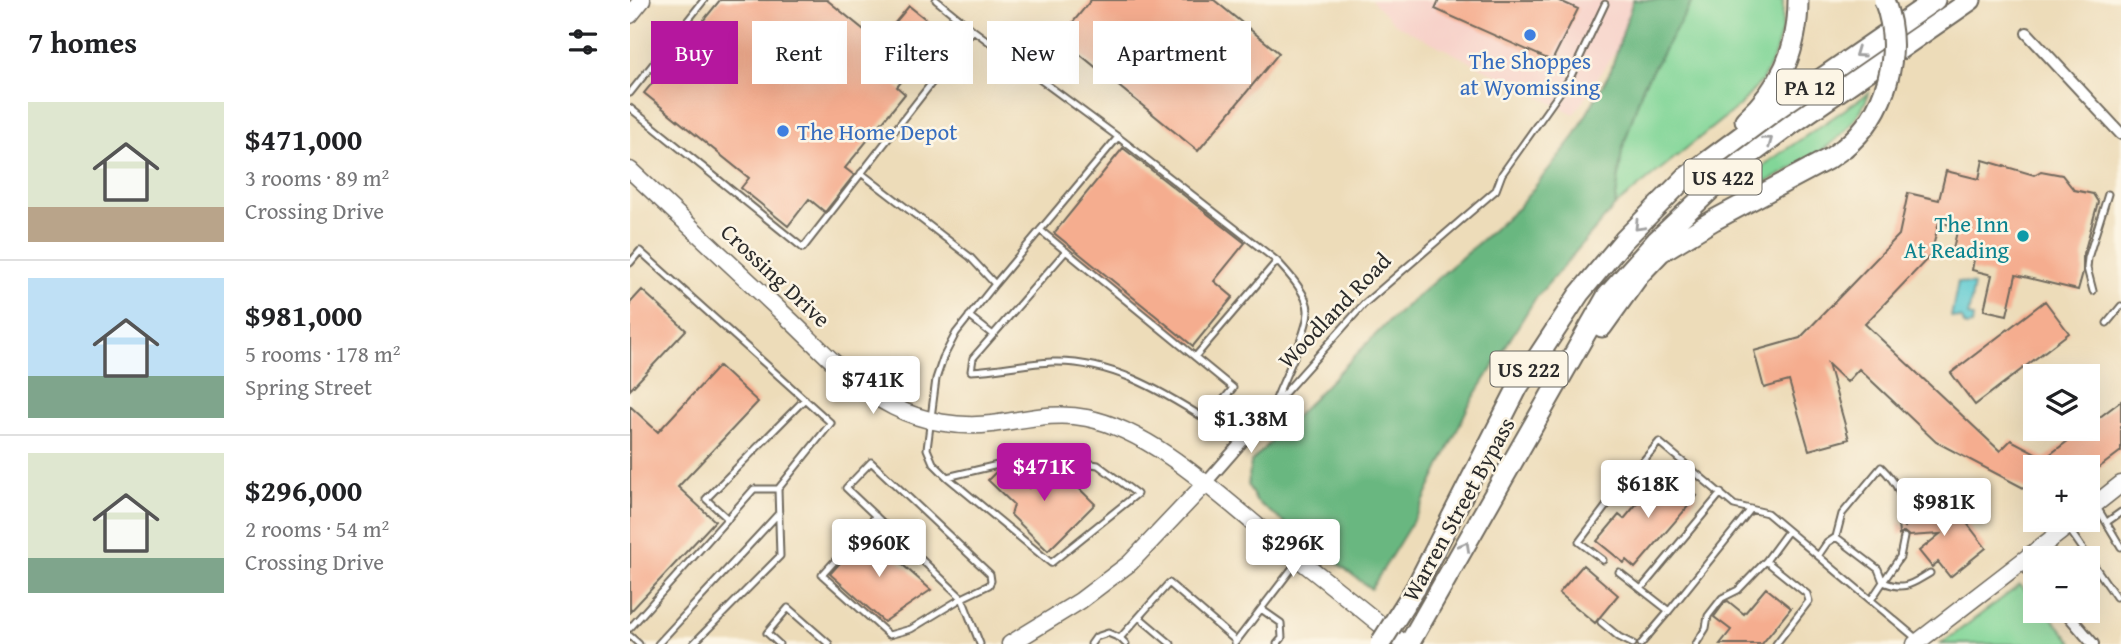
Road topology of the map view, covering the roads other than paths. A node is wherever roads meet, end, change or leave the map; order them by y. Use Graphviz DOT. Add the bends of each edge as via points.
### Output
graph roads {
  1 [pos="642,0"];
  2 [pos="704,0"];
  3 [pos="936,0"];
  4 [pos="1798,0"];
  5 [pos="1884,0"];
  6 [pos="1935,0"];
  7 [pos="1971,0"];
  8 [pos="1605,4"];
  9 [pos="630,15"];
  10 [pos="962,21"];
  11 [pos="973,30"];
  12 [pos="2026,33"];
  13 [pos="931,84"];
  14 [pos="630,93"];
  15 [pos="630,108"];
  16 [pos="2121,134"];
  17 [pos="1118,136"];
  18 [pos="630,170"];
  19 [pos="861,173"];
  20 [pos="1686,177"];
  21 [pos="2108,194"];
  22 [pos="1040,230"];
  23 [pos="1066,251"];
  24 [pos="1277,261"];
  25 [pos="630,263"];
  26 [pos="995,284"];
  27 [pos="2093,291"];
  28 [pos="2121,306"];
  29 [pos="969,316"];
  30 [pos="2107,323"];
  31 [pos="993,335"];
  32 [pos="1195,357"];
  33 [pos="805,399"];
  34 [pos="1274,405"];
  35 [pos="1538,416"];
  36 [pos="930,420"];
  37 [pos="947,477"];
  38 [pos="1205,484"];
  39 [pos="2121,484"];
  40 [pos="778,489"];
  41 [pos="1721,493"];
  42 [pos="2100,501"];
  43 [pos="1751,509"];
  44 [pos="2121,512"];
  45 [pos="779,513"];
  46 [pos="876,516"];
  47 [pos="2100,516"];
  48 [pos="728,519"];
  49 [pos="1904,522"];
  50 [pos="2107,523"];
  51 [pos="1788,531"];
  52 [pos="2060,532"];
  53 [pos="2076,532"];
  54 [pos="1836,537"];
  55 [pos="1904,537"];
  56 [pos="2121,547"];
  57 [pos="1818,556"];
  58 [pos="1299,560"];
  59 [pos="1603,560"];
  60 [pos="1766,561"];
  61 [pos="2022,562"];
  62 [pos="1619,572"];
  63 [pos="1930,573"];
  64 [pos="1883,582"];
  65 [pos="1641,589"];
  66 [pos="2116,597"];
  67 [pos="962,598"];
  68 [pos="1871,600"];
  69 [pos="1261,609"];
  70 [pos="1669,611"];
  71 [pos="1139,617"];
  72 [pos="1601,622"];
  73 [pos="2075,623"];
  74 [pos="630,628"];
  75 [pos="889,635"];
  76 [pos="630,636"];
  77 [pos="1120,638"];
  78 [pos="1020,642"];
  79 [pos="1917,642"];
  80 [pos="1235,643"];
  81 [pos="639,644"];
  82 [pos="658,644"];
  83 [pos="693,644"];
  84 [pos="779,644"];
  85 [pos="829,644"];
  86 [pos="891,644"];
  87 [pos="980,644"];
  88 [pos="1091,644"];
  89 [pos="1126,644"];
  90 [pos="1171,644"];
  91 [pos="1277,644"];
  92 [pos="1380,644"];
  93 [pos="1407,644"];
  94 [pos="1633,644"];
  95 [pos="1641,644"];
  96 [pos="1696,644"];
  97 [pos="1776,644"];
  98 [pos="2093,644"];
  1 -- 9 [label="street"];
  2 -- 14 [label="lane"];
  3 -- 10 [label="lane"];
  4 -- 20 [label="highway, US 222" via="1793,45 1774,88"];
  5 -- 35 [label="highway, US 222, bridge" via="1892,36 1890,72 1863,128 1830,158 1661,252 1640,274"];
  6 -- 20 [label="highway, Warren Street Bypass / PA 12, one-way"];
  35 -- 7 [label="highway, Warren Street Bypass / US 422, one-way" via="1607,296 1686,211 1763,144"];
  8 -- 34 [label="lane, Woodland Road" via="1570,78 1502,174 1496,190 1364,304"];
  11 -- 17 [label="lane"];
  12 -- 16 [label="street"];
  13 -- 19 [label="lane"];
  15 -- 19 [label="lane" via="803,248"];
  17 -- 22 [label="lane"];
  17 -- 24 [label="lane"];
  18 -- 36 [label="street, Crossing Drive" via="864,387 893,407"];
  19 -- 26 [label="lane" via="970,257"];
  20 -- 92 [label="highway, Warren Street Bypass / US 222, one-way, bridge" via="1624,240 1548,338 1518,387 1415,589"];
  21 -- 27 [label="lane" via="2088,258"];
  22 -- 23 [label="lane"];
  22 -- 26 [label="lane"];
  23 -- 31 [label="lane"];
  23 -- 32 [label="lane"];
  24 -- 32 [label="lane"];
  24 -- 34 [label="lane" via="1297,283 1308,310"];
  25 -- 33 [label="lane" via="640,251"];
  26 -- 29 [label="lane"];
  28 -- 30 [label="lane"];
  29 -- 31 [label="lane"];
  29 -- 36 [label="lane" via="943,358"];
  31 -- 32 [label="lane" via="973,358 971,372 1051,362 1097,367 1147,384 1207,420 1233,388"];
  33 -- 40 [label="lane" via="831,423"];
  33 -- 48 [label="lane" via="706,499"];
  34 -- 38 [label="street, Woodland Road"];
  93 -- 35 [label="highway, Warren Street Bypass / US 222, one-way"];
  36 -- 37 [label="lane" via="927,449"];
  36 -- 38 [label="street, Crossing Drive" via="975,425 1042,415 1087,418 1152,444"];
  37 -- 37 [label="lane" via="1051,563 1137,494 1098,465 1048,457"];
  38 -- 58 [label="street, Crossing Drive"];
  38 -- 78 [label="street, Woodland Road" via="1130,563"];
  39 -- 42 [label="street"];
  40 -- 45 [label="lane"];
  40 -- 48 [label="lane" via="754,489"];
  41 -- 43 [label="lane" via="1734,505"];
  41 -- 59 [label="lane" via="1659,442 1579,542"];
  41 -- 65 [label="lane"];
  43 -- 51 [label="lane" via="1767,513"];
  43 -- 70 [label="lane"];
  44 -- 50 [label="lane"];
  45 -- 82 [label="lane"];
  45 -- 83 [label="lane" via="780,556"];
  46 -- 67 [label="lane"];
  46 -- 67 [label="lane" via="846,488 871,462 992,578 989,585"];
  46 -- 75 [label="lane" via="822,575"];
  47 -- 50 [label="lane"];
  48 -- 74 [label="lane"];
  49 -- 54 [label="lane" via="1904,506 1894,480 1881,467 1842,514"];
  50 -- 56 [label="lane"];
  51 -- 57 [label="lane"];
  51 -- 60 [label="lane"];
  52 -- 61 [label="street"];
  53 -- 66 [label="lane"];
  54 -- 57 [label="lane"];
  54 -- 64 [label="lane" via="1878,569"];
  55 -- 64 [label="lane" via="1900,557"];
  57 -- 68 [label="lane"];
  58 -- 69 [label="lane"];
  58 -- 93 [label="street, Crossing Drive"];
  60 -- 96 [label="lane" via="1738,590 1722,598"];
  60 -- 97 [label="lane" via="1807,594 1809,601"];
  61 -- 79 [label="street"];
  62 -- 65 [label="lane"];
  63 -- 64 [label="lane" via="1907,586"];
  64 -- 68 [label="lane"];
  65 -- 70 [label="lane"];
  67 -- 75 [label="lane" via="911,629"];
  67 -- 87 [label="lane"];
  68 -- 79 [label="lane"];
  69 -- 80 [label="lane"];
  69 -- 91 [label="lane" via="1281,623 1282,638"];
  70 -- 95 [label="lane"];
  71 -- 77 [label="lane"];
  71 -- 80 [label="lane" via="1169,583"];
  71 -- 90 [label="lane"];
  72 -- 94 [label="lane"];
  73 -- 98 [label="street"];
  75 -- 86 [label="lane"];
  76 -- 81 [label="lane"];
  77 -- 88 [label="lane" via="1108,633"];
  77 -- 89 [label="lane"];
  84 -- 85 [label="lane" via="766,633 788,608"];
}
